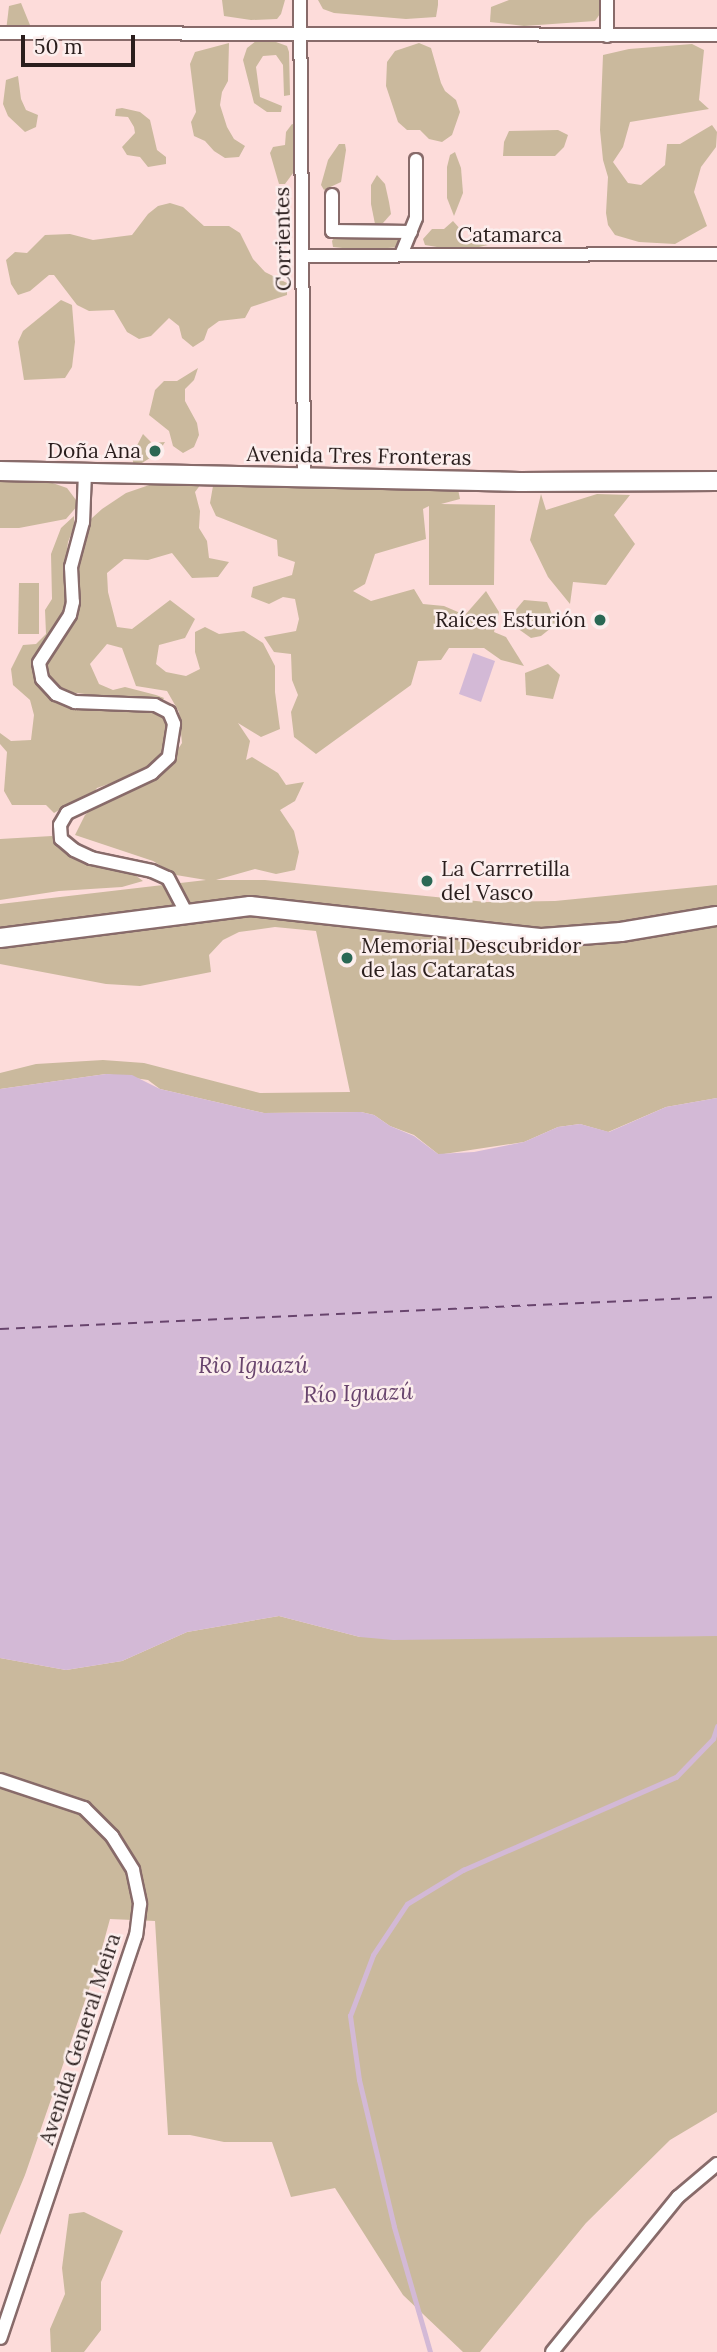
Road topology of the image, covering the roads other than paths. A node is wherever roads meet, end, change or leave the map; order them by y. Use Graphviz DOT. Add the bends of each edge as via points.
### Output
graph roads {
  1 [pos="300,0"];
  2 [pos="607,0"];
  3 [pos="300,32"];
  4 [pos="0,33"];
  5 [pos="717,35"];
  6 [pos="607,36"];
  7 [pos="416,160"];
  8 [pos="332,194"];
  9 [pos="411,232"];
  10 [pos="717,254"];
  11 [pos="401,255"];
  12 [pos="303,256"];
  13 [pos="0,471"];
  14 [pos="85,473"];
  15 [pos="304,478"];
  16 [pos="717,481"];
  17 [pos="187,915"];
  18 [pos="717,916"];
  19 [pos="0,938"];
  20 [pos="0,1780"];
  21 [pos="717,2164"];
  22 [pos="0,2338"];
  23 [pos="552,2352"];
  1 -- 3 [label="street, Corrientes"];
  2 -- 6 [label="street"];
  3 -- 4 [label="street"];
  3 -- 6 [label="street"];
  3 -- 12 [label="street, Corrientes"];
  5 -- 6 [label="street"];
  7 -- 9 [label="street" via="416,218"];
  8 -- 9 [label="street" via="332,231"];
  9 -- 11 [label="street"];
  10 -- 11 [label="street, Catamarca"];
  11 -- 12 [label="street, Catamarca"];
  12 -- 15 [label="street, Corrientes"];
  13 -- 14 [label="main road, Avenida Tres Fronteras"];
  14 -- 15 [label="main road, Avenida Tres Fronteras"];
  14 -- 17 [label="street" via="83,522 71,567 73,602 70,615 39,663 41,679 56,694 75,702 155,705 169,712 174,724 169,757 152,773 67,813 60,825 61,839 91,858 168,878"];
  15 -- 16 [label="main road, Avenida Tres Fronteras"];
  17 -- 18 [label="main road" via="250,906 542,938 621,932"];
  17 -- 19 [label="main road"];
  20 -- 22 [label="street, Avenida General Meira" via="84,1808 112,1836 133,1870 140,1904 136,1935"];
  21 -- 23 [label="street" via="678,2197"];
}
